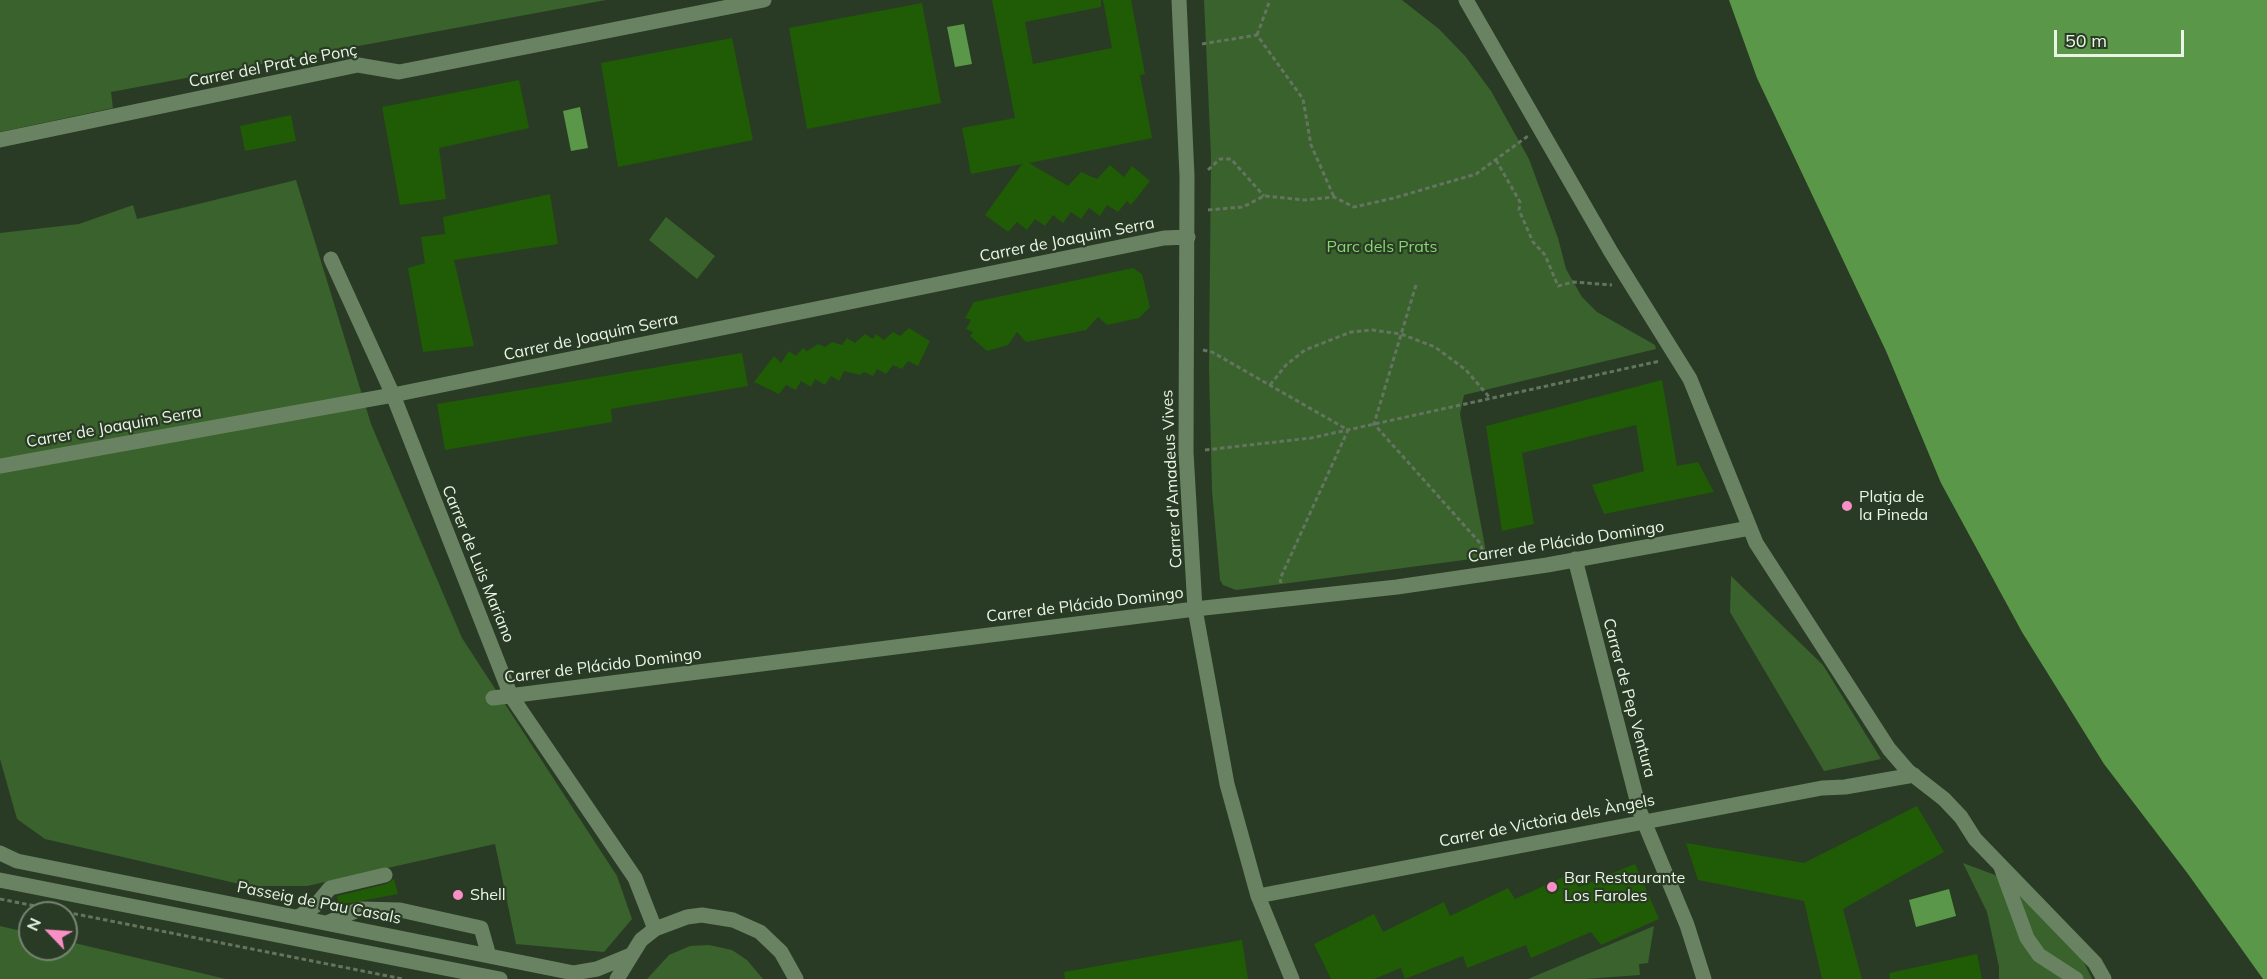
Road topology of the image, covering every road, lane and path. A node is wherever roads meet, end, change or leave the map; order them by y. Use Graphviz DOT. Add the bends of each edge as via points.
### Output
graph roads {
  1 [pos="764,0"];
  2 [pos="1179,0"];
  3 [pos="1270,0"];
  4 [pos="1466,0"];
  5 [pos="1257,35"];
  6 [pos="1202,44"];
  7 [pos="1539,128"];
  8 [pos="0,140"];
  9 [pos="1496,159"];
  10 [pos="1208,170"];
  11 [pos="1264,196"];
  12 [pos="1334,197"];
  13 [pos="1208,210"];
  14 [pos="1188,237"];
  15 [pos="331,259"];
  16 [pos="1416,285"];
  17 [pos="1632,286"];
  18 [pos="1401,334"];
  19 [pos="1203,350"];
  20 [pos="1677,357"];
  21 [pos="1270,386"];
  22 [pos="393,395"];
  23 [pos="1490,398"];
  24 [pos="1374,424"];
  25 [pos="1348,430"];
  26 [pos="1205,450"];
  27 [pos="0,466"];
  28 [pos="1750,528"];
  29 [pos="1575,559"];
  30 [pos="1486,561"];
  31 [pos="1282,588"];
  32 [pos="1195,609"];
  33 [pos="511,696"];
  34 [pos="493,698"];
  35 [pos="1914,775"];
  36 [pos="1643,821"];
  37 [pos="0,854"];
  38 [pos="1999,862"];
  39 [pos="385,874"];
  40 [pos="0,880"];
  41 [pos="1258,896"];
  42 [pos="0,899"];
  43 [pos="298,917"];
  44 [pos="327,923"];
  45 [pos="655,929"];
  46 [pos="631,955"];
  47 [pos="489,956"];
  48 [pos="404,979"];
  49 [pos="500,979"];
  50 [pos="617,979"];
  51 [pos="796,979"];
  52 [pos="1292,979"];
  53 [pos="1704,979"];
  54 [pos="2076,979"];
  55 [pos="2104,979"];
  1 -- 8 [label="street, Carrer del Prat de Ponç" via="399,72 358,65"];
  2 -- 14 [label="street, Carrer d'Amadeus Vives"];
  3 -- 5 [label="path"];
  4 -- 7 [label="street"];
  5 -- 6 [label="path"];
  5 -- 12 [label="path" via="1303,99 1311,145"];
  7 -- 9 [label="path"];
  7 -- 17 [label="street"];
  9 -- 12 [label="path" via="1476,174 1394,198 1354,207"];
  9 -- 17 [label="path" via="1520,202 1533,242 1545,255 1558,286 1573,282"];
  10 -- 11 [label="path" via="1220,159 1231,159"];
  11 -- 12 [label="path" via="1305,200"];
  11 -- 13 [label="path" via="1243,207"];
  14 -- 22 [label="street, Carrer de Joaquim Serra" via="1164,238"];
  14 -- 32 [label="street, Carrer d'Amadeus Vives" via="1186,452"];
  15 -- 22 [label="street, Carrer de Luis Mariano"];
  16 -- 18 [label="path"];
  17 -- 20 [label="street"];
  18 -- 21 [label="path" via="1372,330 1328,339 1286,365"];
  18 -- 23 [label="path" via="1449,355"];
  18 -- 24 [label="path"];
  19 -- 21 [label="path"];
  20 -- 23 [label="path"];
  20 -- 28 [label="street" via="1690,379"];
  21 -- 25 [label="path"];
  22 -- 27 [label="street, Carrer de Joaquim Serra"];
  22 -- 33 [label="street, Carrer de Luis Mariano"];
  23 -- 24 [label="path"];
  24 -- 25 [label="path"];
  24 -- 30 [label="path" via="1479,543"];
  25 -- 26 [label="path"];
  25 -- 31 [label="path" via="1280,579"];
  28 -- 29 [label="street, Carrer de Plácido Domingo"];
  28 -- 35 [label="street" via="1890,749"];
  29 -- 32 [label="street, Carrer de Plácido Domingo" via="1397,586"];
  29 -- 36 [label="street, Carrer de Pep Ventura"];
  32 -- 33 [label="street, Carrer de Plácido Domingo"];
  32 -- 41 [label="street, Carrer d'Amadeus Vives" via="1227,784"];
  33 -- 34 [label="street, Carrer de Plácido Domingo"];
  33 -- 45 [label="street, Carrer de Luis Mariano" via="635,878"];
  35 -- 36 [label="street, Carrer de Victòria dels Àngels"];
  35 -- 38 [label="street" via="1944,799"];
  36 -- 41 [label="street, Carrer de Victòria dels Àngels"];
  36 -- 53 [label="street, Carrer de Pep Ventura" via="1687,925"];
  37 -- 43 [label="street, Passeig de Pau Casals" via="17,861"];
  38 -- 54 [label="street" via="2027,938 2039,956"];
  38 -- 55 [label="street" via="2095,963"];
  39 -- 43 [label="street" via="330,888 315,906"];
  40 -- 49 [label="street"];
  41 -- 52 [label="street, Carrer d'Amadeus Vives"];
  42 -- 48 [label="path"];
  43 -- 44 [label="street, Passeig de Pau Casals"];
  44 -- 47 [label="street, Passeig de Pau Casals"];
  44 -- 47 [label="street" via="360,909 400,910 481,928"];
  45 -- 46 [label="street"];
  45 -- 51 [label="street" via="687,917 718,916 748,925 771,941"];
  46 -- 47 [label="street, Passeig de Pau Casals" via="597,969 574,973"];
  46 -- 50 [label="street"];
}
